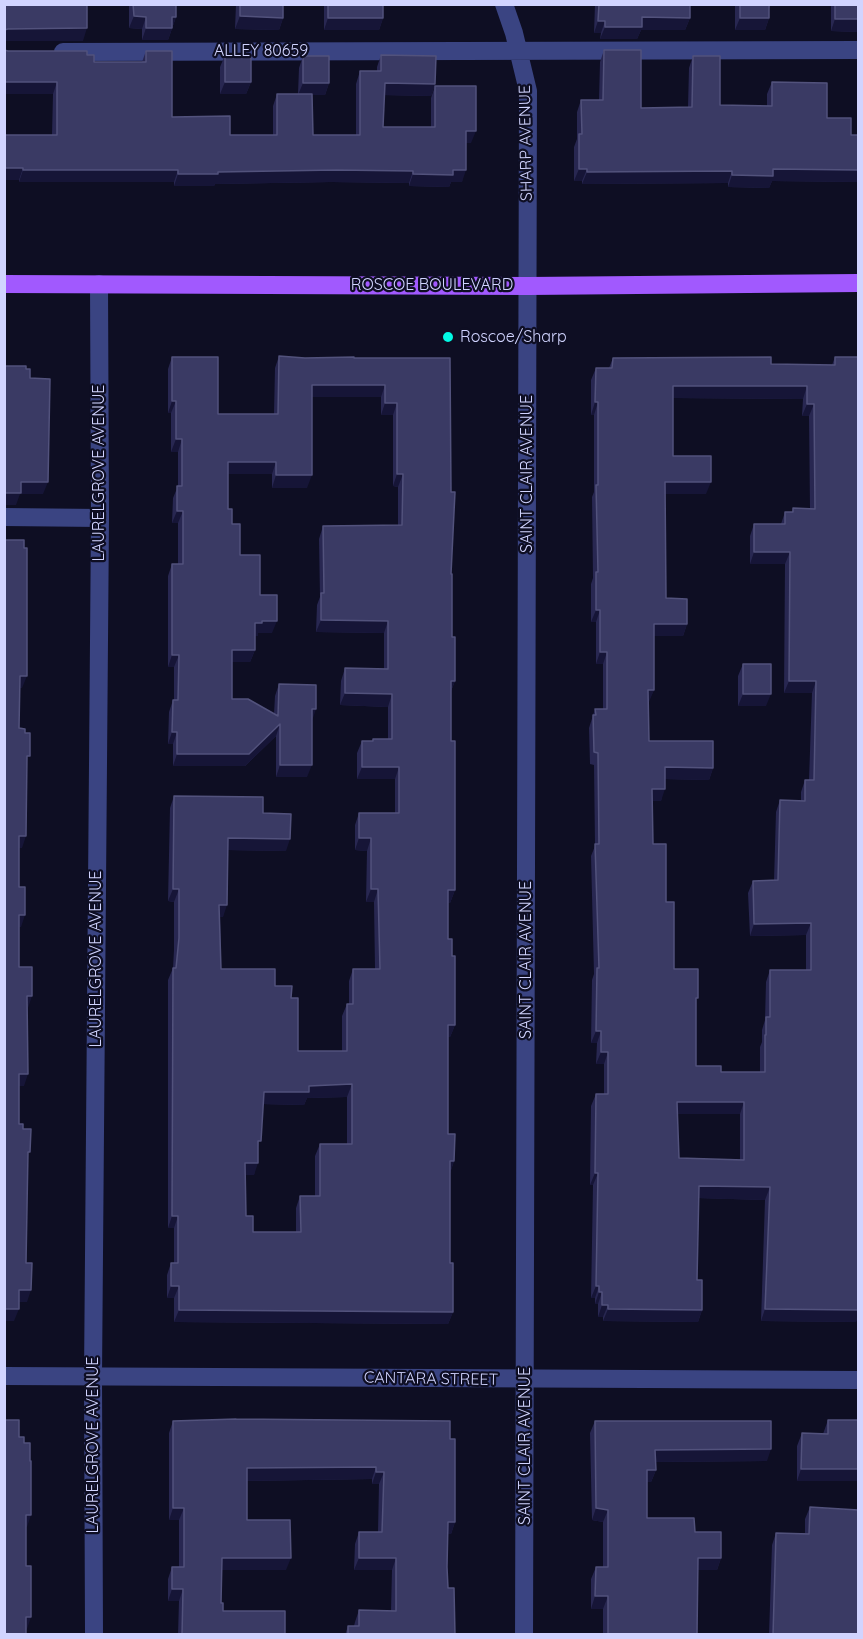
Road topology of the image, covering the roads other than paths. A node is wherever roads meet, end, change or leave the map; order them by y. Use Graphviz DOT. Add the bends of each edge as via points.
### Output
graph roads {
  1 [pos="504,4"];
  2 [pos="518,50"];
  3 [pos="858,50"];
  4 [pos="40,52"];
  5 [pos="858,283"];
  6 [pos="4,284"];
  7 [pos="99,284"];
  8 [pos="528,286"];
  9 [pos="4,517"];
  10 [pos="100,518"];
  11 [pos="4,1376"];
  12 [pos="93,1376"];
  13 [pos="525,1380"];
  14 [pos="858,1380"];
  15 [pos="94,1635"];
  16 [pos="524,1635"];
  1 -- 2 [label="street, SHARP AVENUE"];
  2 -- 3 [label="street, ALLEY 80659"];
  2 -- 4 [label="street, ALLEY 80659"];
  2 -- 8 [label="street, SHARP AVENUE" via="528,91"];
  5 -- 8 [label="main road, ROSCOE BOULEVARD"];
  6 -- 7 [label="main road, ROSCOE BOULEVARD"];
  7 -- 8 [label="main road, ROSCOE BOULEVARD"];
  7 -- 10 [label="street, LAURELGROVE AVENUE"];
  8 -- 13 [label="street, SAINT CLAIR AVENUE"];
  9 -- 10 [label="street"];
  10 -- 12 [label="street, LAURELGROVE AVENUE"];
  11 -- 12 [label="street, CANTARA STREET"];
  12 -- 13 [label="street, CANTARA STREET"];
  12 -- 15 [label="street, LAURELGROVE AVENUE"];
  13 -- 14 [label="street, CANTARA STREET"];
  13 -- 16 [label="street, SAINT CLAIR AVENUE"];
}
